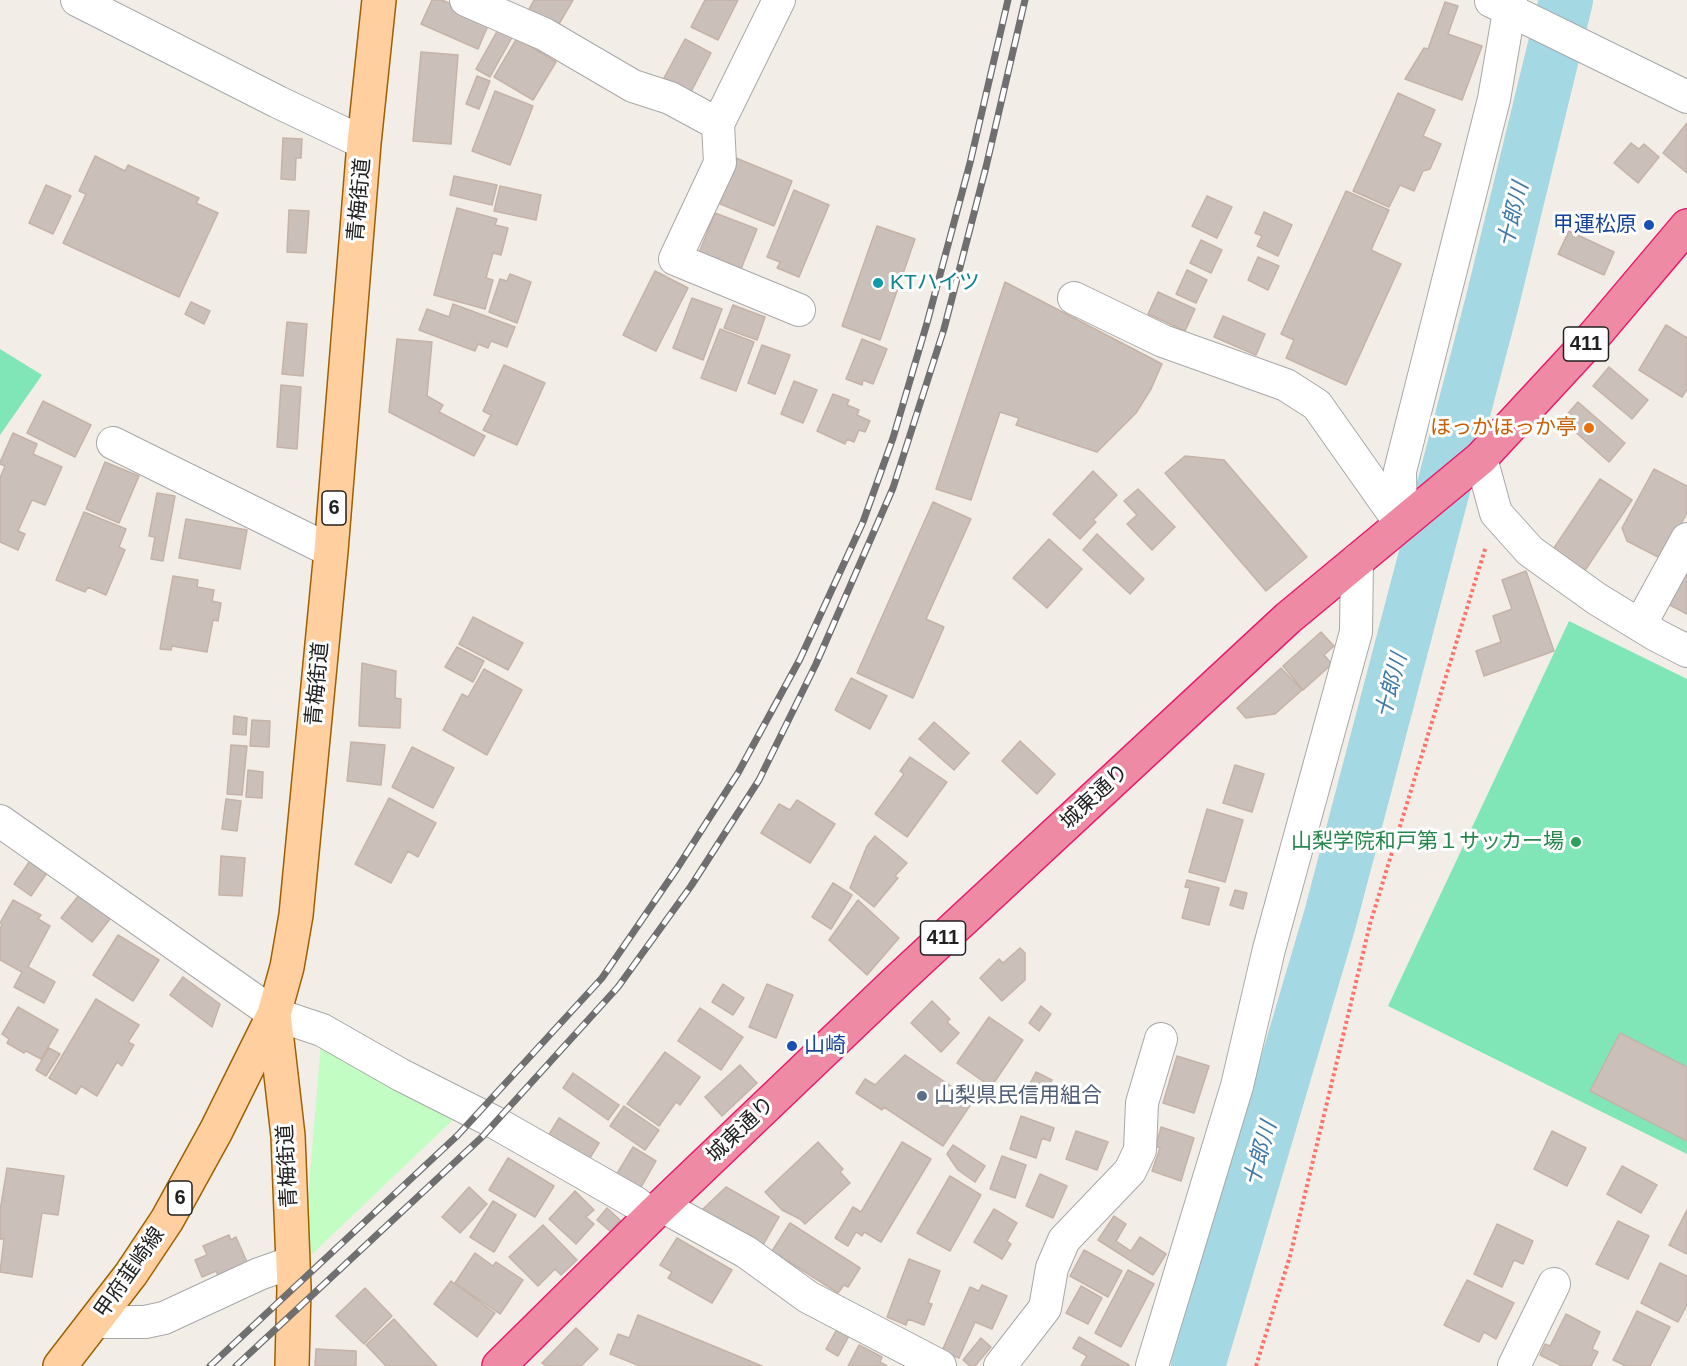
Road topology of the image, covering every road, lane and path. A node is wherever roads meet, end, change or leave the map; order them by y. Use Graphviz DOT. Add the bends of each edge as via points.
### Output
graph roads {
  1 [pos="77,0"];
  2 [pos="379,0"];
  3 [pos="466,0"];
  4 [pos="779,0"];
  5 [pos="1504,3"];
  6 [pos="1687,97"];
  7 [pos="718,124"];
  8 [pos="364,143"];
  9 [pos="1687,226"];
  10 [pos="1074,298"];
  11 [pos="799,310"];
  12 [pos="113,443"];
  13 [pos="1481,458"];
  14 [pos="1496,513"];
  15 [pos="1401,524"];
  16 [pos="1687,539"];
  17 [pos="331,550"];
  18 [pos="1358,560"];
  19 [pos="1640,625"];
  20 [pos="1687,651"];
  21 [pos="0,821"];
  22 [pos="274,1014"];
  23 [pos="1161,1039"];
  24 [pos="657,1211"];
  25 [pos="293,1262"];
  26 [pos="1554,1284"];
  27 [pos="95,1322"];
  28 [pos="60,1366"];
  29 [pos="292,1366"];
  30 [pos="499,1366"];
  31 [pos="940,1366"];
  32 [pos="1000,1366"];
  33 [pos="1152,1366"];
  34 [pos="1256,1366"];
  35 [pos="1514,1366"];
  1 -- 8 [label="street"];
  2 -- 8 [label="main road, 青梅街道 / 6"];
  3 -- 7 [label="street" via="544,34 633,86 670,98"];
  4 -- 7 [label="street"];
  5 -- 6 [label="street"];
  5 -- 15 [label="street" via="1494,99 1400,471"];
  7 -- 11 [label="street" via="720,163 675,259"];
  8 -- 17 [label="main road, 青梅街道 / 6"];
  9 -- 13 [label="highway, 城東通り / 411" via="1594,336"];
  10 -- 15 [label="street" via="1163,341 1286,384 1317,405"];
  12 -- 17 [label="street"];
  13 -- 14 [label="street"];
  13 -- 15 [label="highway, 城東通り / 411"];
  14 -- 19 [label="street" via="1530,551"];
  14 -- 34 [label="path" via="1370,924 1290,1256"];
  15 -- 18 [label="highway, 城東通り / 411"];
  16 -- 19 [label="street"];
  17 -- 22 [label="main road, 青梅街道 / 6" via="296,915"];
  18 -- 24 [label="highway, 城東通り / 411" via="1288,618 947,934"];
  18 -- 33 [label="street" via="1356,632 1269,949 1237,1086"];
  19 -- 20 [label="street"];
  21 -- 22 [label="street"];
  22 -- 24 [label="street" via="322,1030"];
  22 -- 25 [label="main road, 青梅街道 / 6" via="288,1136"];
  22 -- 27 [label="main road, 甲府韮崎線 / 6" via="167,1220"];
  23 -- 32 [label="street" via="1142,1103 1140,1150 1130,1171 1064,1240 1052,1268 1045,1308"];
  24 -- 30 [label="highway, 城東通り / 411"];
  24 -- 31 [label="street" via="746,1252 808,1297"];
  25 -- 27 [label="street" via="164,1318"];
  25 -- 29 [label="main road, 青梅街道 / 6"];
  26 -- 35 [label="street"];
  27 -- 28 [label="main road, 甲府韮崎線 / 6"];
}
